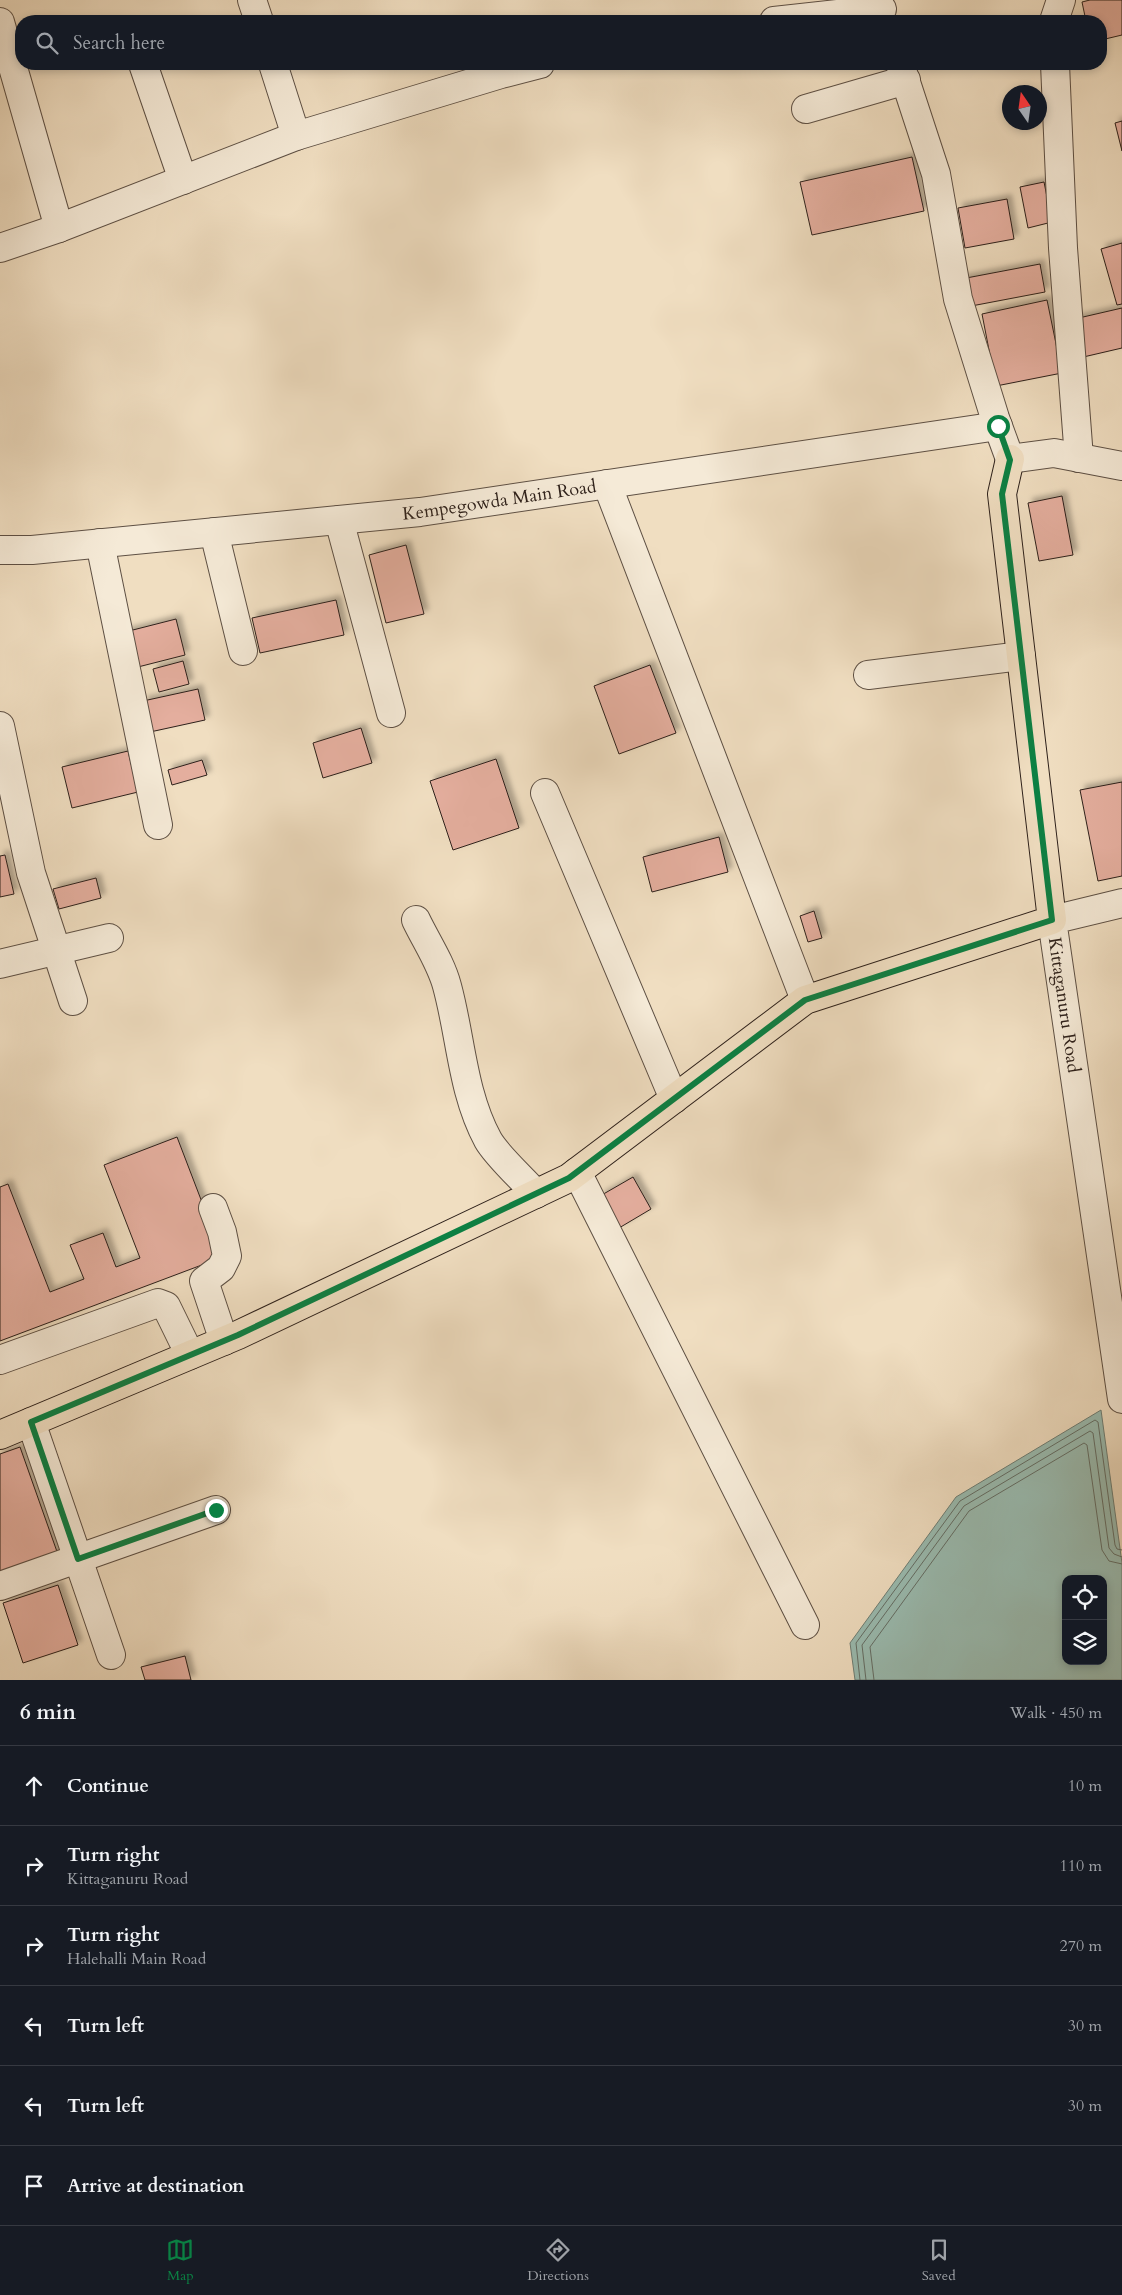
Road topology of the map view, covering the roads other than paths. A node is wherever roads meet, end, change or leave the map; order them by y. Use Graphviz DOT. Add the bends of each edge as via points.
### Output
graph roads {
  1 [pos="252,0"];
  2 [pos="1061,0"];
  3 [pos="882,10"];
  4 [pos="257,15"];
  5 [pos="833,15"];
  6 [pos="1056,15"];
  7 [pos="0,22"];
  8 [pos="145,70"];
  9 [pos="275,70"];
  10 [pos="516,70"];
  11 [pos="1055,70"];
  12 [pos="903,72"];
  13 [pos="806,109"];
  14 [pos="296,136"];
  15 [pos="183,180"];
  16 [pos="59,228"];
  17 [pos="0,248"];
  18 [pos="998,426"];
  19 [pos="1079,458"];
  20 [pos="1010,460"];
  21 [pos="1122,466"];
  22 [pos="607,484"];
  23 [pos="339,520"];
  24 [pos="214,532"];
  25 [pos="100,543"];
  26 [pos="0,550"];
  27 [pos="243,651"];
  28 [pos="1021,656"];
  29 [pos="868,675"];
  30 [pos="390,713"];
  31 [pos="0,726"];
  32 [pos="545,794"];
  33 [pos="158,825"];
  34 [pos="1122,903"];
  35 [pos="416,920"];
  36 [pos="1052,920"];
  37 [pos="109,938"];
  38 [pos="56,950"];
  39 [pos="0,964"];
  40 [pos="805,1000"];
  41 [pos="73,1001"];
  42 [pos="674,1099"];
  43 [pos="578,1172"];
  44 [pos="536,1194"];
  45 [pos="213,1208"];
  46 [pos="224,1340"];
  47 [pos="190,1355"];
  48 [pos="0,1360"];
  49 [pos="1122,1399"];
  50 [pos="31,1422"];
  51 [pos="0,1435"];
  52 [pos="216,1510"];
  53 [pos="78,1559"];
  54 [pos="0,1586"];
  55 [pos="805,1625"];
  56 [pos="111,1655"];
  1 -- 4 [label="street"];
  2 -- 6 [label="street"];
  3 -- 5 [label="street"];
  7 -- 16 [label="street"];
  8 -- 15 [label="street"];
  9 -- 14 [label="street"];
  10 -- 14 [label="street"];
  11 -- 19 [label="street" via="1063,248"];
  12 -- 13 [label="street"];
  12 -- 18 [label="street" via="936,174 958,299"];
  14 -- 15 [label="street"];
  15 -- 16 [label="street"];
  16 -- 17 [label="street"];
  18 -- 20 [label="street"];
  18 -- 22 [label="street, Kempegowda Main Road"];
  19 -- 20 [label="street" via="1054,453"];
  19 -- 21 [label="street"];
  20 -- 28 [label="main road, Kittaganuru Road" via="1002,494"];
  22 -- 23 [label="street, Kempegowda Main Road" via="420,512"];
  22 -- 40 [label="street"];
  23 -- 24 [label="street, Kempegowda Main Road"];
  23 -- 30 [label="street"];
  24 -- 25 [label="street, Kempegowda Main Road"];
  24 -- 27 [label="street"];
  25 -- 26 [label="street, Kempegowda Main Road"];
  25 -- 33 [label="street"];
  28 -- 29 [label="street"];
  28 -- 36 [label="main road, Kittaganuru Road"];
  31 -- 38 [label="street" via="31,872"];
  32 -- 42 [label="street"];
  34 -- 36 [label="street"];
  35 -- 44 [label="street" via="446,983 474,1110 489,1142"];
  36 -- 40 [label="main road"];
  36 -- 49 [label="street, Kittaganuru Road"];
  37 -- 38 [label="street"];
  38 -- 39 [label="street"];
  38 -- 41 [label="street"];
  40 -- 42 [label="main road"];
  42 -- 43 [label="main road"];
  43 -- 44 [label="main road"];
  43 -- 55 [label="street"];
  44 -- 46 [label="main road"];
  45 -- 46 [label="street" via="227,1256 221,1268 204,1281"];
  46 -- 47 [label="main road"];
  47 -- 48 [label="street" via="166,1306 158,1303"];
  47 -- 50 [label="main road"];
  50 -- 51 [label="main road"];
  50 -- 53 [label="street"];
  52 -- 53 [label="street"];
  53 -- 54 [label="street"];
  53 -- 56 [label="street"];
}
